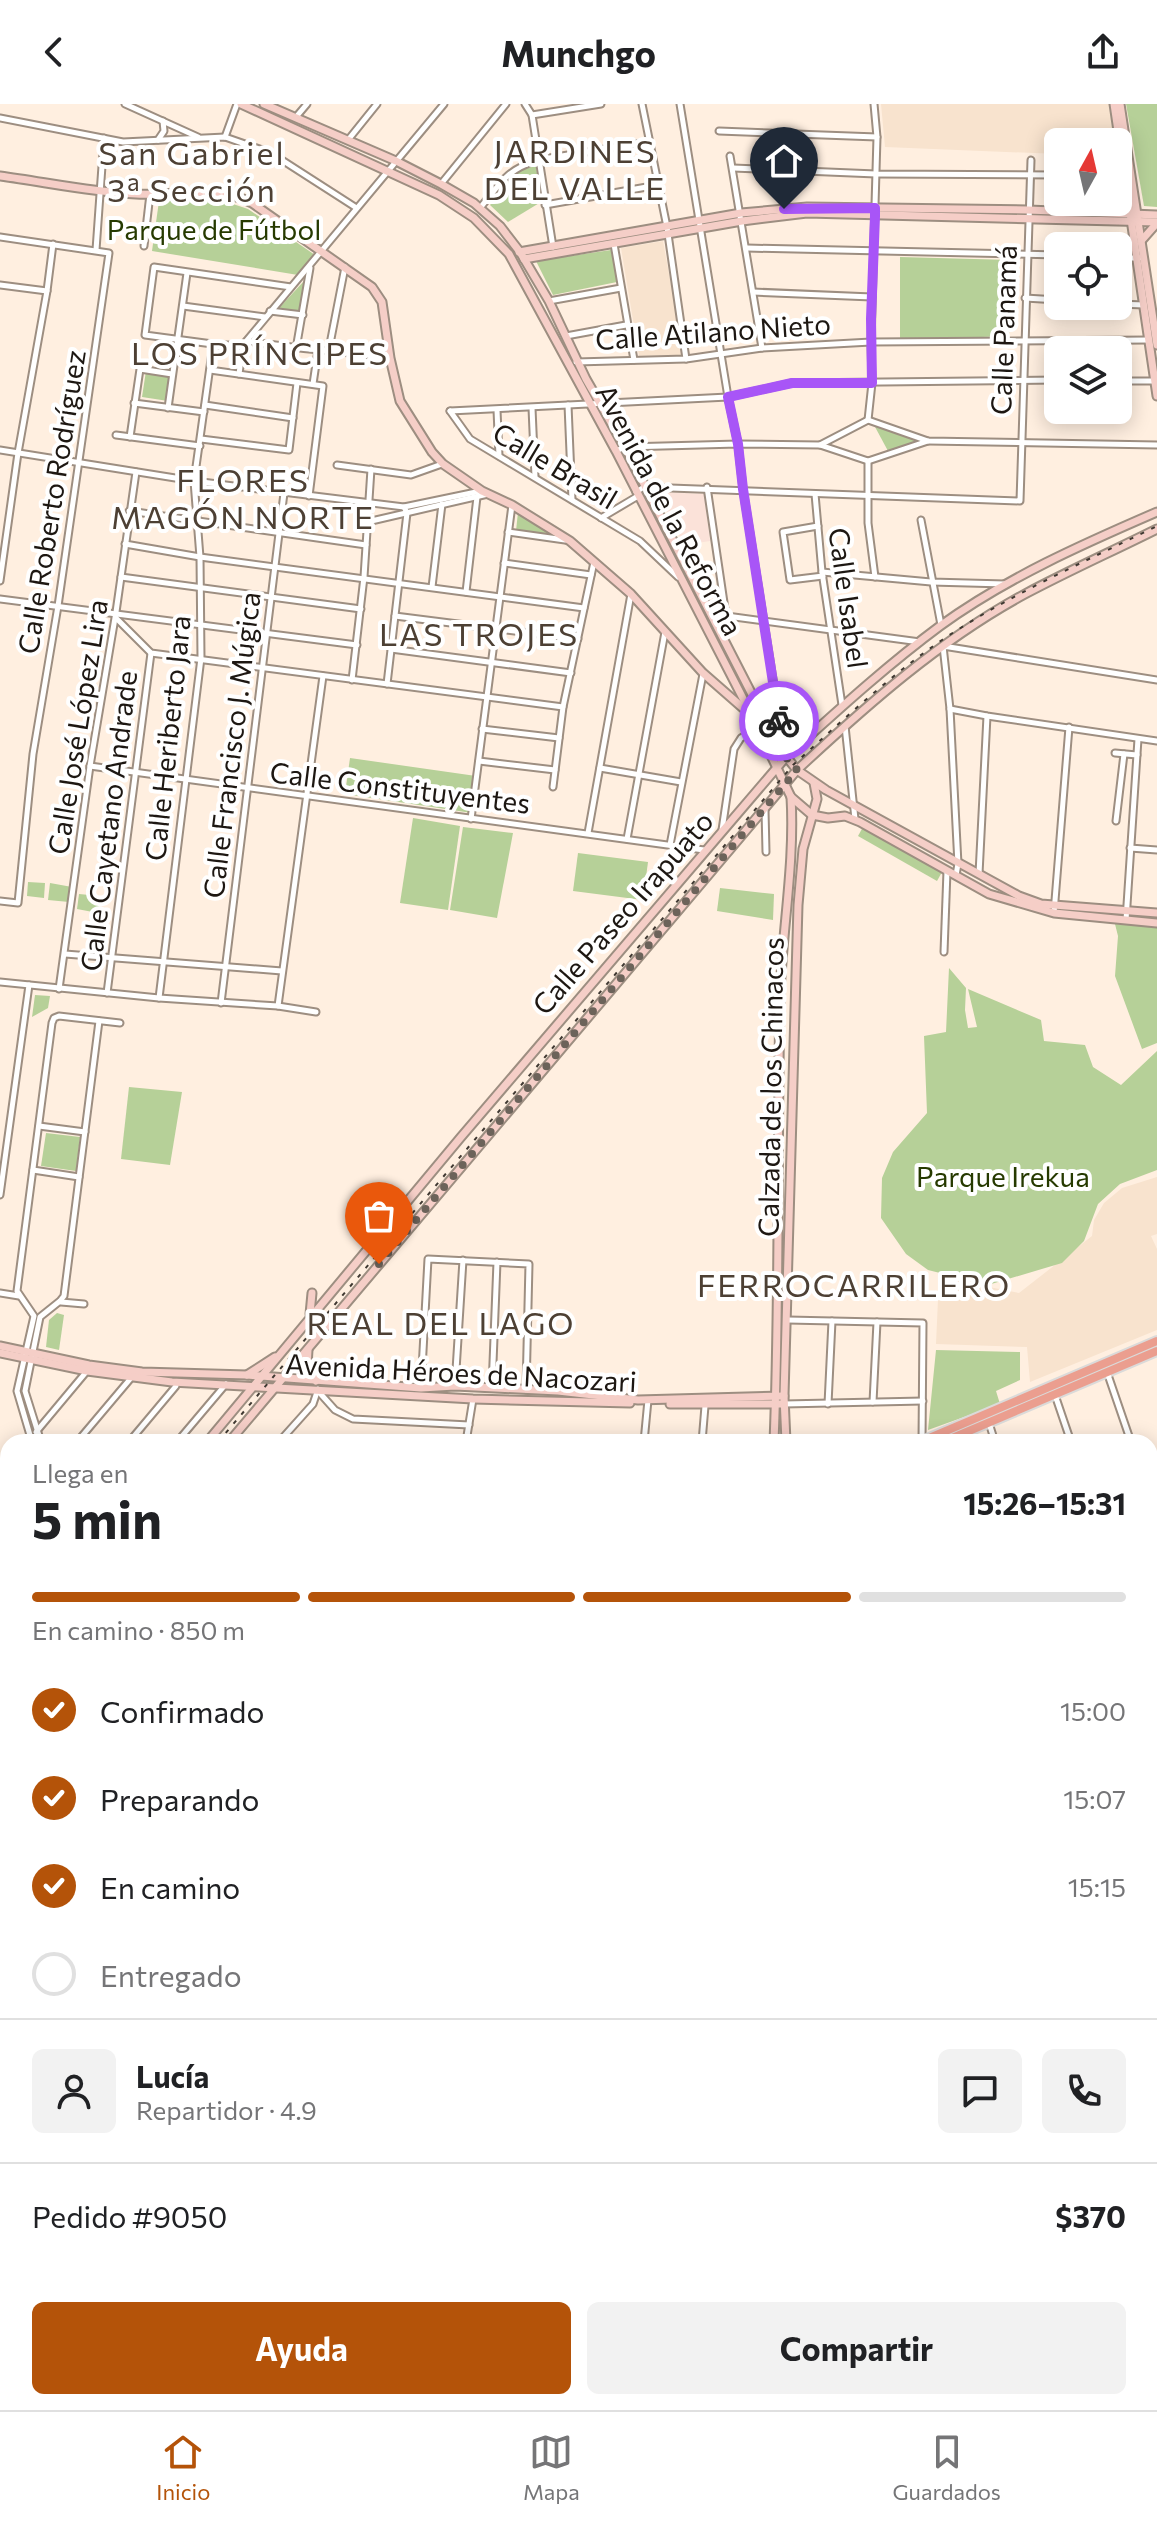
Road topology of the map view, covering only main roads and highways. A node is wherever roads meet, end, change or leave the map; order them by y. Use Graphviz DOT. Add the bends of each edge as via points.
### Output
graph roads {
  1 [pos="239,104"];
  2 [pos="264,104"];
  3 [pos="1117,104"];
  4 [pos="1119,128"];
  5 [pos="0,176"];
  6 [pos="1132,211"];
  7 [pos="1157,215"];
  8 [pos="1134,218"];
  9 [pos="1157,223"];
  10 [pos="668,231"];
  11 [pos="1141,241"];
  12 [pos="554,250"];
  13 [pos="522,256"];
  14 [pos="511,258"];
  15 [pos="1140,258"];
  16 [pos="1153,342"];
  17 [pos="1156,381"];
  18 [pos="1157,396"];
  19 [pos="1157,512"];
  20 [pos="1157,529"];
  21 [pos="752,716"];
  22 [pos="785,756"];
  23 [pos="777,767"];
  24 [pos="797,770"];
  25 [pos="785,781"];
  26 [pos="814,783"];
  27 [pos="772,797"];
  28 [pos="791,797"];
  29 [pos="813,816"];
  30 [pos="828,818"];
  31 [pos="806,836"];
  32 [pos="920,844"];
  33 [pos="915,852"];
  34 [pos="994,883"];
  35 [pos="788,885"];
  36 [pos="799,887"];
  37 [pos="989,894"];
  38 [pos="1107,908"];
  39 [pos="1054,909"];
  40 [pos="1157,913"];
  41 [pos="1103,918"];
  42 [pos="1157,923"];
  43 [pos="779,1063"];
  44 [pos="793,1063"];
  45 [pos="312,1293"];
  46 [pos="310,1317"];
  47 [pos="1157,1341"];
  48 [pos="0,1346"];
  49 [pos="308,1348"];
  50 [pos="1157,1351"];
  51 [pos="0,1353"];
  52 [pos="29,1356"];
  53 [pos="277,1356"];
  54 [pos="247,1375"];
  55 [pos="263,1378"];
  56 [pos="225,1379"];
  57 [pos="282,1379"];
  58 [pos="255,1385"];
  59 [pos="317,1386"];
  60 [pos="276,1387"];
  61 [pos="780,1400"];
  62 [pos="648,1402"];
  63 [pos="214,1434"];
  64 [pos="236,1434"];
  65 [pos="775,1434"];
  66 [pos="785,1434"];
  67 [pos="936,1434"];
  68 [pos="961,1434"];
  1 -- 14 [label="main road, Avenida de la Reforma" via="439,195 474,218"];
  2 -- 13 [label="main road, Avenida de la Reforma" via="441,184 480,208"];
  3 -- 4 [label="main road"];
  3 -- 8 [label="main road"];
  5 -- 21 [label="main road" via="102,191 232,195 252,203 345,267 378,293 400,401 432,452 483,494 512,505 570,541 631,594 703,673"];
  6 -- 8 [label="main road"];
  7 -- 8 [label="main road"];
  8 -- 9 [label="main road"];
  8 -- 10 [label="main road" via="807,213 742,217"];
  8 -- 11 [label="main road"];
  8 -- 15 [label="main road"];
  9 -- 11 [label="main road"];
  10 -- 12 [label="main road"];
  10 -- 12 [label="main road"];
  11 -- 15 [label="main road"];
  12 -- 13 [label="main road"];
  13 -- 14 [label="main road"];
  13 -- 22 [label="main road, Avenida de la Reforma"];
  14 -- 21 [label="main road, Avenida de la Reforma"];
  15 -- 16 [label="main road"];
  15 -- 16 [label="main road"];
  16 -- 17 [label="main road"];
  17 -- 18 [label="main road"];
  19 -- 22 [label="main road, Calle Paseo Irapuato" via="1006,584 941,626"];
  20 -- 24 [label="main road, Calle Paseo Irapuato" via="1023,595 943,646"];
  21 -- 23 [label="main road, Avenida de la Reforma"];
  22 -- 23 [label="main road, Calle Paseo Irapuato"];
  22 -- 24 [label="main road, Avenida de la Reforma"];
  23 -- 25 [label="main road, Avenida de la Reforma"];
  23 -- 46 [label="main road, Calle Paseo Irapuato"];
  24 -- 25 [label="main road, Calle Paseo Irapuato"];
  24 -- 26 [label="main road, Avenida de la Reforma"];
  25 -- 27 [label="main road, Calle Paseo Irapuato"];
  25 -- 28 [label="main road, Avenida de la Reforma"];
  26 -- 29 [label="main road, Calzada de los Chinacos"];
  26 -- 32 [label="main road, Avenida de la Reforma"];
  27 -- 28 [label="main road"];
  27 -- 49 [label="main road, Calle Paseo Irapuato"];
  28 -- 29 [label="main road, Avenida de la Reforma"];
  28 -- 35 [label="main road, Calzada de los Chinacos"];
  29 -- 30 [label="main road, Avenida de la Reforma"];
  29 -- 31 [label="main road, Calzada de los Chinacos"];
  30 -- 31 [label="main road"];
  30 -- 33 [label="main road, Avenida de la Reforma" via="855,819"];
  31 -- 36 [label="main road, Calzada de los Chinacos"];
  32 -- 33 [label="main road"];
  32 -- 34 [label="main road, Avenida de la Reforma"];
  33 -- 37 [label="main road, Avenida de la Reforma"];
  34 -- 37 [label="main road"];
  34 -- 39 [label="main road, Avenida de la Reforma"];
  35 -- 36 [label="main road"];
  35 -- 43 [label="main road, Calzada de los Chinacos"];
  36 -- 44 [label="main road, Calzada de los Chinacos"];
  37 -- 39 [label="main road, Avenida de la Reforma"];
  38 -- 39 [label="main road, Avenida de la Reforma"];
  38 -- 40 [label="main road, Avenida de la Reforma"];
  38 -- 41 [label="main road"];
  39 -- 41 [label="main road, Avenida de la Reforma"];
  41 -- 42 [label="main road, Avenida de la Reforma"];
  43 -- 44 [label="main road"];
  43 -- 61 [label="main road, Calzada de los Chinacos"];
  44 -- 61 [label="main road, Calzada de los Chinacos" via="788,1320"];
  45 -- 46 [label="main road"];
  46 -- 53 [label="main road, Calle Paseo Irapuato"];
  47 -- 67 [label="main road"];
  48 -- 52 [label="main road, Avenida Héroes de Nacozari"];
  49 -- 57 [label="main road, Calle Paseo Irapuato"];
  49 -- 59 [label="main road" via="307,1366"];
  50 -- 68 [label="main road"];
  51 -- 52 [label="main road, Avenida Héroes de Nacozari"];
  52 -- 56 [label="main road, Avenida Héroes de Nacozari"];
  52 -- 56 [label="main road, Avenida Héroes de Nacozari" via="131,1378 192,1383"];
  53 -- 54 [label="main road"];
  53 -- 55 [label="main road, Calle Paseo Irapuato"];
  54 -- 55 [label="main road, Avenida Héroes de Nacozari"];
  54 -- 56 [label="main road, Avenida Héroes de Nacozari"];
  55 -- 57 [label="main road, Avenida Héroes de Nacozari"];
  55 -- 58 [label="main road, Calle Paseo Irapuato"];
  56 -- 58 [label="main road, Avenida Héroes de Nacozari"];
  57 -- 59 [label="main road, Avenida Héroes de Nacozari"];
  57 -- 60 [label="main road, Calle Paseo Irapuato"];
  58 -- 60 [label="main road, Avenida Héroes de Nacozari"];
  58 -- 63 [label="main road, Calle Paseo Irapuato"];
  59 -- 60 [label="main road, Avenida Héroes de Nacozari"];
  59 -- 62 [label="main road, Avenida Héroes de Nacozari" via="473,1399"];
  59 -- 62 [label="main road, Avenida Héroes de Nacozari" via="455,1386"];
  60 -- 64 [label="main road, Calle Paseo Irapuato"];
  61 -- 62 [label="main road, Avenida Héroes de Nacozari"];
  61 -- 62 [label="main road, Avenida Héroes de Nacozari" via="705,1406"];
  61 -- 65 [label="main road, Calzada de los Chinacos"];
  61 -- 66 [label="main road, Calzada de los Chinacos"];
}
